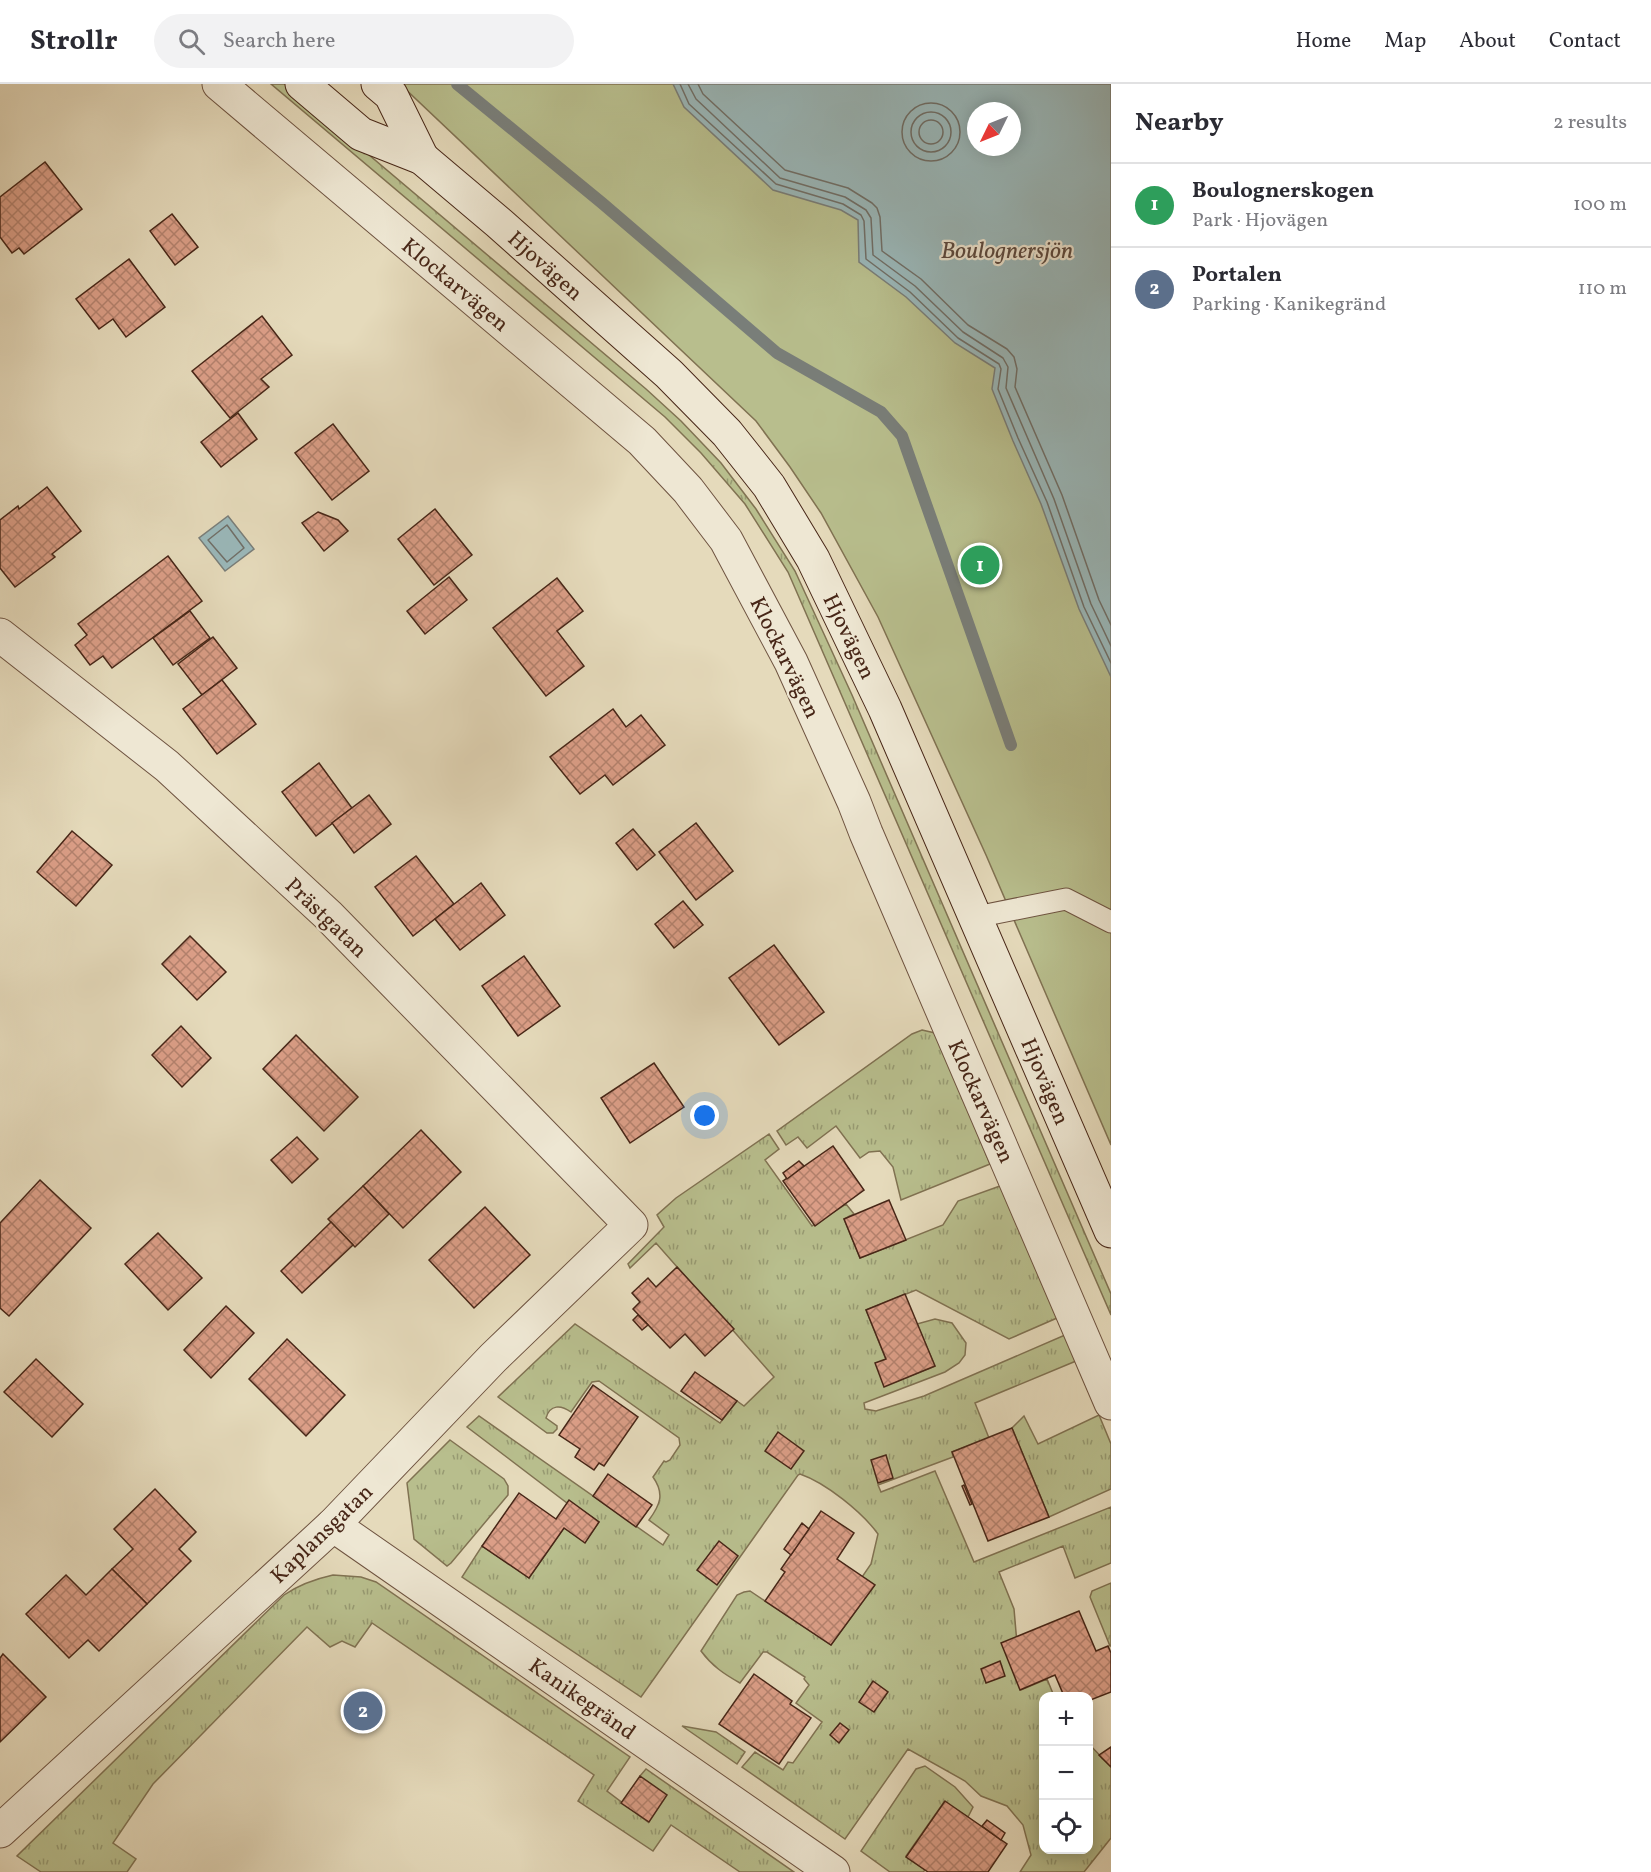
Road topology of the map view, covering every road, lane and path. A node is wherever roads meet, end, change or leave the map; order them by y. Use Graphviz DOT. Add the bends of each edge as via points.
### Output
graph roads {
  1 [pos="219,84"];
  2 [pos="302,84"];
  3 [pos="378,84"];
  4 [pos="422,158"];
  5 [pos="0,635"];
  6 [pos="976,917"];
  7 [pos="1111,922"];
  8 [pos="631,1225"];
  9 [pos="1111,1231"];
  10 [pos="1111,1403"];
  11 [pos="333,1525"];
  12 [pos="0,1831"];
  13 [pos="833,1872"];
  1 -- 10 [label="street, Klockarvägen" via="642,441 688,490 726,540 801,683"];
  2 -- 4 [label="street, Hjovägen" via="361,134"];
  3 -- 4 [label="street, Hjovägen" via="391,95"];
  4 -- 6 [label="street, Hjovägen" via="669,374 727,433 769,486 813,559 885,709"];
  5 -- 8 [label="street, Prästgatan" via="167,766 328,915"];
  6 -- 7 [label="lane" via="1066,900"];
  6 -- 9 [label="street, Hjovägen"];
  8 -- 11 [label="street, Kaplansgatan" via="493,1358"];
  11 -- 12 [label="street, Kaplansgatan"];
  11 -- 13 [label="street, Kanikegränd"];
}
